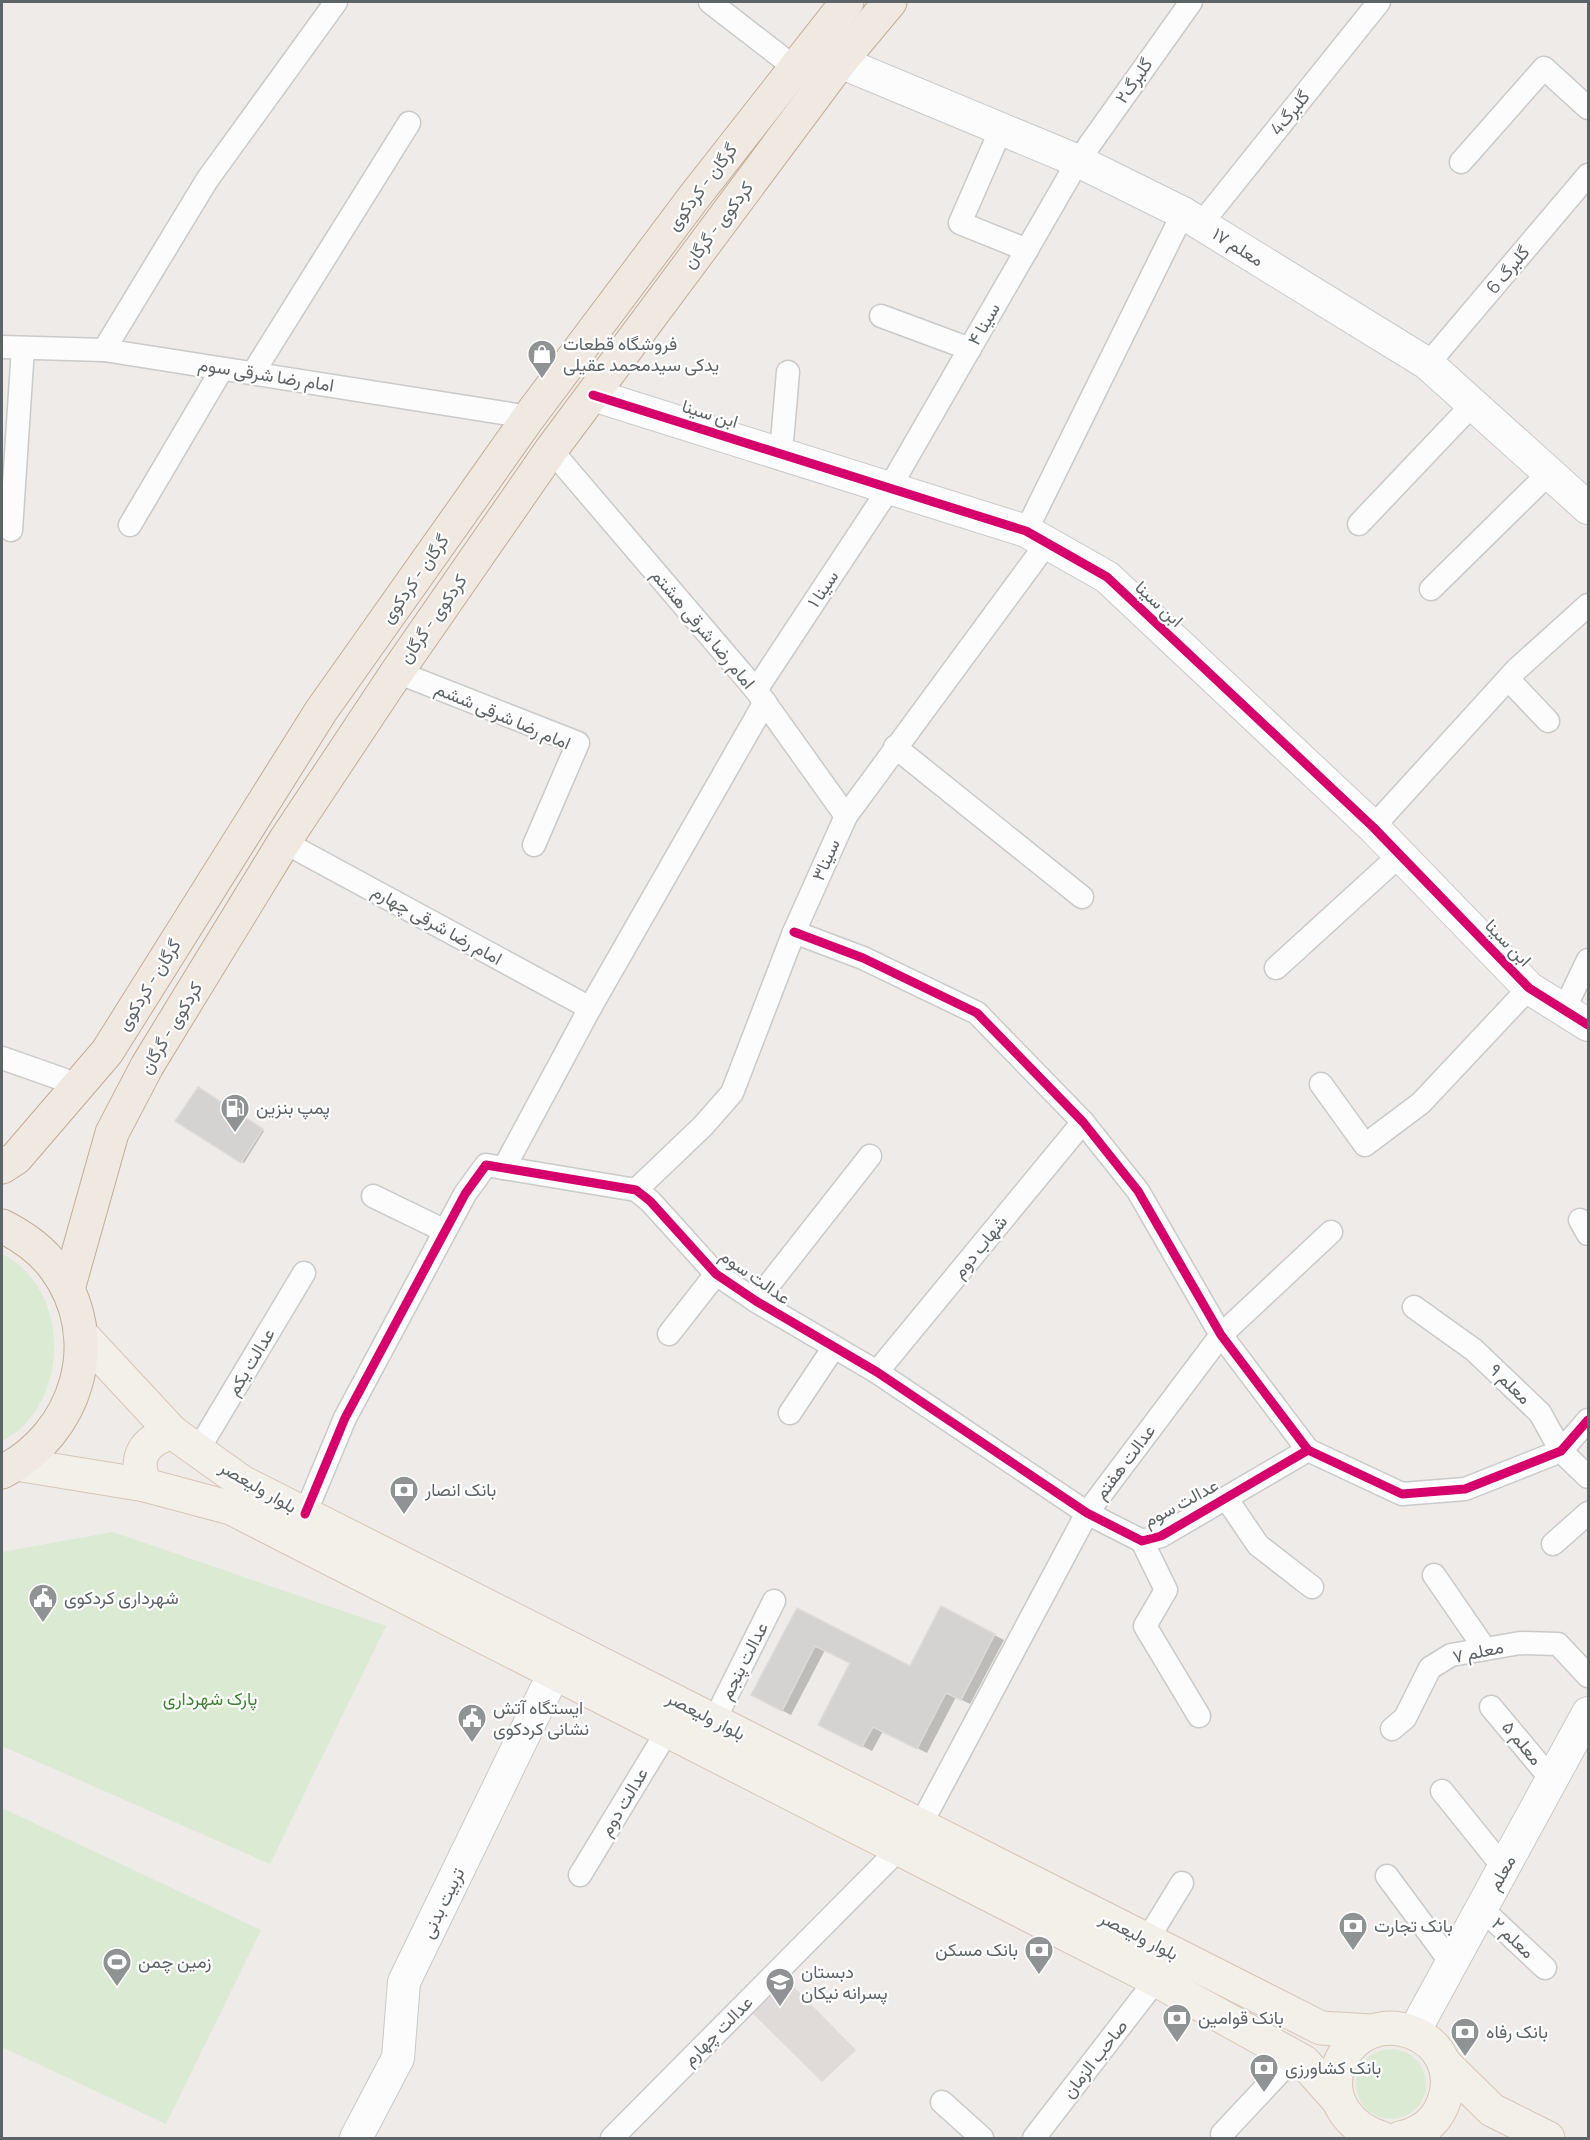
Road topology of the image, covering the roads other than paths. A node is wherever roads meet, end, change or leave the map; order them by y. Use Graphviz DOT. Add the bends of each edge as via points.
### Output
graph roads {
  1 [pos="336,2"];
  2 [pos="710,2"];
  3 [pos="847,2"];
  4 [pos="890,2"];
  5 [pos="1191,2"];
  6 [pos="1379,2"];
  7 [pos="840,62"];
  8 [pos="794,67"];
  9 [pos="1588,108"];
  10 [pos="408,123"];
  11 [pos="1001,129"];
  12 [pos="1078,161"];
  13 [pos="1461,162"];
  14 [pos="1588,175"];
  15 [pos="1192,218"];
  16 [pos="1027,250"];
  17 [pos="881,315"];
  18 [pos="12,348"];
  19 [pos="970,349"];
  20 [pos="104,350"];
  21 [pos="1428,364"];
  22 [pos="222,369"];
  23 [pos="788,372"];
  24 [pos="253,373"];
  25 [pos="593,395"];
  26 [pos="1473,404"];
  27 [pos="529,417"];
  28 [pos="551,450"];
  29 [pos="781,453"];
  30 [pos="1550,473"];
  31 [pos="890,487"];
  32 [pos="1588,508"];
  33 [pos="1359,524"];
  34 [pos="130,525"];
  35 [pos="11,530"];
  36 [pos="1036,537"];
  37 [pos="1431,589"];
  38 [pos="1588,605"];
  39 [pos="397,672"];
  40 [pos="1508,679"];
  41 [pos="760,696"];
  42 [pos="1548,721"];
  43 [pos="895,747"];
  44 [pos="846,816"];
  45 [pos="1373,827"];
  46 [pos="284,842"];
  47 [pos="534,845"];
  48 [pos="1400,855"];
  49 [pos="1082,897"];
  50 [pos="794,932"];
  51 [pos="1588,960"];
  52 [pos="1276,968"];
  53 [pos="1529,988"];
  54 [pos="590,1008"];
  55 [pos="1576,1018"];
  56 [pos="2,1058"];
  57 [pos="1321,1084"];
  58 [pos="79,1085"];
  59 [pos="1083,1122"];
  60 [pos="870,1156"];
  61 [pos="2,1167"];
  62 [pos="504,1168"];
  63 [pos="636,1190"];
  64 [pos="373,1196"];
  65 [pos="2,1226"];
  66 [pos="445,1231"];
  67 [pos="1330,1232"];
  68 [pos="304,1273"];
  69 [pos="716,1274"];
  70 [pos="68,1289"];
  71 [pos="756,1301"];
  72 [pos="1414,1307"];
  73 [pos="80,1333"];
  74 [pos="669,1334"];
  75 [pos="1221,1335"];
  76 [pos="834,1347"];
  77 [pos="877,1372"];
  78 [pos="790,1413"];
  79 [pos="1588,1420"];
  80 [pos="185,1441"];
  81 [pos="1308,1450"];
  82 [pos="1561,1451"];
  83 [pos="9,1468"];
  84 [pos="1588,1477"];
  85 [pos="145,1485"];
  86 [pos="1226,1498"];
  87 [pos="1087,1513"];
  88 [pos="1588,1513"];
  89 [pos="305,1514"];
  90 [pos="1142,1541"];
  91 [pos="1553,1544"];
  92 [pos="1434,1575"];
  93 [pos="1312,1587"];
  94 [pos="774,1601"];
  95 [pos="1485,1649"];
  96 [pos="554,1673"];
  97 [pos="1588,1676"];
  98 [pos="1491,1707"];
  99 [pos="1199,1716"];
  100 [pos="1588,1717"];
  101 [pos="714,1720"];
  102 [pos="1392,1729"];
  103 [pos="668,1730"];
  104 [pos="1552,1780"];
  105 [pos="1442,1791"];
  106 [pos="910,1837"];
  107 [pos="1504,1868"];
  108 [pos="580,1875"];
  109 [pos="1387,1876"];
  110 [pos="1182,1883"];
  111 [pos="1482,1909"];
  112 [pos="1147,1940"];
  113 [pos="1452,1964"];
  114 [pos="1545,1968"];
  115 [pos="1156,1980"];
  116 [pos="1372,2031"];
  117 [pos="1414,2032"];
  118 [pos="1294,2056"];
  119 [pos="1444,2063"];
  120 [pos="1338,2100"];
  121 [pos="942,2102"];
  122 [pos="1222,2134"];
  123 [pos="1395,2137"];
  124 [pos="356,2139"];
  125 [pos="612,2139"];
  126 [pos="982,2139"];
  127 [pos="1034,2139"];
  128 [pos="1548,2139"];
  1 -- 20 [label="street" via="207,180"];
  2 -- 8 [label="street"];
  3 -- 8 [label="highway, گرگان - کردکوی"];
  4 -- 7 [label="highway, کردکوی - گرگان"];
  5 -- 12 [label="street, گلبرگ۲"];
  6 -- 15 [label="street, گلبرگ4"];
  7 -- 11 [label="street, معلم ۱۷"];
  7 -- 25 [label="highway, کردکوی - گرگان"];
  8 -- 27 [label="highway, گرگان - کردکوی"];
  9 -- 13 [label="street" via="1544,68"];
  10 -- 24 [label="street"];
  11 -- 12 [label="street, معلم ۱۷"];
  11 -- 16 [label="street" via="960,223"];
  12 -- 15 [label="street, معلم ۱۷"];
  12 -- 16 [label="street, سینا ۴"];
  14 -- 21 [label="street, گلبرگ 6"];
  15 -- 21 [label="street, معلم ۱۷"];
  15 -- 36 [label="street, گلبرگ4"];
  16 -- 19 [label="street, سینا ۴"];
  17 -- 19 [label="street"];
  18 -- 20 [label="street, امام رضا شرقی سوم"];
  18 -- 35 [label="street"];
  19 -- 31 [label="street, سینا ۴"];
  20 -- 22 [label="street, امام رضا شرقی سوم"];
  21 -- 26 [label="street, معلم ۱۷"];
  22 -- 24 [label="street, امام رضا شرقی سوم"];
  22 -- 34 [label="street"];
  23 -- 29 [label="street"];
  24 -- 27 [label="street, امام رضا شرقی سوم"];
  25 -- 28 [label="highway, کردکوی - گرگان"];
  25 -- 29 [label="street, ابن سینا"];
  26 -- 30 [label="street, معلم ۱۷"];
  26 -- 33 [label="street"];
  27 -- 58 [label="highway, گرگان - کردکوی" via="321,711 107,1052"];
  28 -- 39 [label="highway, کردکوی - گرگان"];
  28 -- 41 [label="street, امام رضا شرقی هشتم"];
  29 -- 31 [label="street, ابن سینا"];
  30 -- 32 [label="street, معلم ۱۷"];
  30 -- 37 [label="street"];
  31 -- 36 [label="street, ابن سینا"];
  31 -- 41 [label="street, سینا ۱"];
  36 -- 43 [label="street, سینا۳"];
  36 -- 45 [label="street, ابن سینا" via="1107,577"];
  38 -- 40 [label="street"];
  39 -- 46 [label="highway, کردکوی - گرگان"];
  39 -- 47 [label="street, امام رضا شرقی ششم" via="578,743"];
  40 -- 42 [label="street"];
  40 -- 45 [label="street"];
  41 -- 44 [label="street, امام رضا شرقی هشتم"];
  41 -- 54 [label="street, سینا ۱"];
  43 -- 44 [label="street, سینا۳"];
  43 -- 49 [label="street"];
  44 -- 50 [label="street, سینا۳"];
  45 -- 48 [label="street, ابن سینا"];
  46 -- 54 [label="street, امام رضا شرقی چهارم"];
  46 -- 70 [label="highway, کردکوی - گرگان" via="147,1066 112,1133"];
  48 -- 52 [label="street"];
  48 -- 53 [label="street, ابن سینا"];
  50 -- 59 [label="street" via="863,958 977,1013"];
  50 -- 63 [label="street, سینا۳" via="732,1093"];
  51 -- 55 [label="street"];
  53 -- 55 [label="street, ابن سینا"];
  53 -- 57 [label="street" via="1421,1103 1365,1145"];
  54 -- 62 [label="street, سینا ۱"];
  56 -- 58 [label="street"];
  58 -- 61 [label="highway, گرگان - کردکوی" via="16,1158"];
  59 -- 75 [label="street" via="1138,1191"];
  59 -- 77 [label="street, شهاب دوم"];
  60 -- 71 [label="street"];
  62 -- 63 [label="street"];
  62 -- 66 [label="street" via="486,1165"];
  63 -- 69 [label="street, عدالت سوم"];
  64 -- 66 [label="street"];
  65 -- 70 [label="highway" via="39,1250"];
  66 -- 89 [label="street" via="345,1418"];
  67 -- 75 [label="street, عدالت هفتم"];
  68 -- 80 [label="street, عدالت یکم"];
  69 -- 71 [label="street, عدالت سوم"];
  69 -- 74 [label="street"];
  70 -- 73 [label="highway"];
  71 -- 76 [label="street, عدالت سوم"];
  72 -- 82 [label="street, معلم ۹" via="1474,1350 1540,1413"];
  73 -- 80 [label="main road, بلوار ولیعصر"];
  73 -- 83 [label="highway" via="81,1359 68,1408 37,1449"];
  75 -- 81 [label="street"];
  75 -- 87 [label="street, عدالت هفتم"];
  76 -- 77 [label="street, عدالت سوم"];
  76 -- 78 [label="street"];
  77 -- 87 [label="street, عدالت سوم"];
  79 -- 82 [label="street"];
  80 -- 85 [label="main road" via="150,1442 139,1463"];
  80 -- 89 [label="main road, بلوار ولیعصر" via="242,1482"];
  81 -- 82 [label="street" via="1402,1494 1465,1489"];
  81 -- 86 [label="street, عدالت سوم"];
  82 -- 84 [label="street, معلم ۹"];
  83 -- 85 [label="main road, بلوار ولیعصر"];
  85 -- 96 [label="main road, بلوار ولیعصر" via="231,1508"];
  86 -- 90 [label="street, عدالت سوم" via="1161,1536"];
  86 -- 93 [label="street" via="1257,1545"];
  87 -- 90 [label="street, عدالت سوم"];
  87 -- 106 [label="street, عدالت هفتم"];
  88 -- 91 [label="street"];
  89 -- 101 [label="main road, بلوار ولیعصر"];
  90 -- 99 [label="street" via="1166,1590 1145,1626"];
  92 -- 95 [label="street"];
  94 -- 101 [label="street, عدالت پنجم"];
  95 -- 97 [label="street, معلم ۷" via="1520,1643 1558,1644"];
  95 -- 102 [label="street, معلم ۷" via="1451,1655 1430,1668 1405,1718"];
  96 -- 103 [label="main road, بلوار ولیعصر"];
  96 -- 124 [label="street, تربیت بدنی" via="404,1982 398,2058"];
  98 -- 104 [label="street, معلم ۵"];
  100 -- 104 [label="street, معلم"];
  101 -- 106 [label="main road, بلوار ولیعصر"];
  103 -- 106 [label="main road, بلوار ولیعصر"];
  103 -- 108 [label="street, عدالت دوم"];
  104 -- 107 [label="street, معلم"];
  105 -- 107 [label="street"];
  106 -- 112 [label="main road, بلوار ولیعصر"];
  106 -- 115 [label="main road, بلوار ولیعصر"];
  106 -- 125 [label="street, عدالت چهارم"];
  107 -- 111 [label="street, معلم"];
  109 -- 113 [label="street"];
  110 -- 112 [label="street"];
  111 -- 113 [label="street, معلم"];
  111 -- 114 [label="street, معلم ۲"];
  112 -- 116 [label="main road, بلوار ولیعصر" via="1321,2028"];
  113 -- 117 [label="street, معلم"];
  115 -- 118 [label="main road, بلوار ولیعصر"];
  115 -- 127 [label="street, صاحب الزمان"];
  116 -- 117 [label="main road" via="1401,2028"];
  116 -- 120 [label="main road" via="1346,2052 1338,2067"];
  117 -- 119 [label="main road" via="1437,2050"];
  118 -- 120 [label="main road, بلوار ولیعصر"];
  118 -- 122 [label="street"];
  119 -- 123 [label="main road" via="1448,2080 1439,2114 1427,2127"];
  119 -- 128 [label="main road" via="1491,2110"];
  120 -- 123 [label="main road" via="1355,2126"];
  121 -- 126 [label="street"];
}
